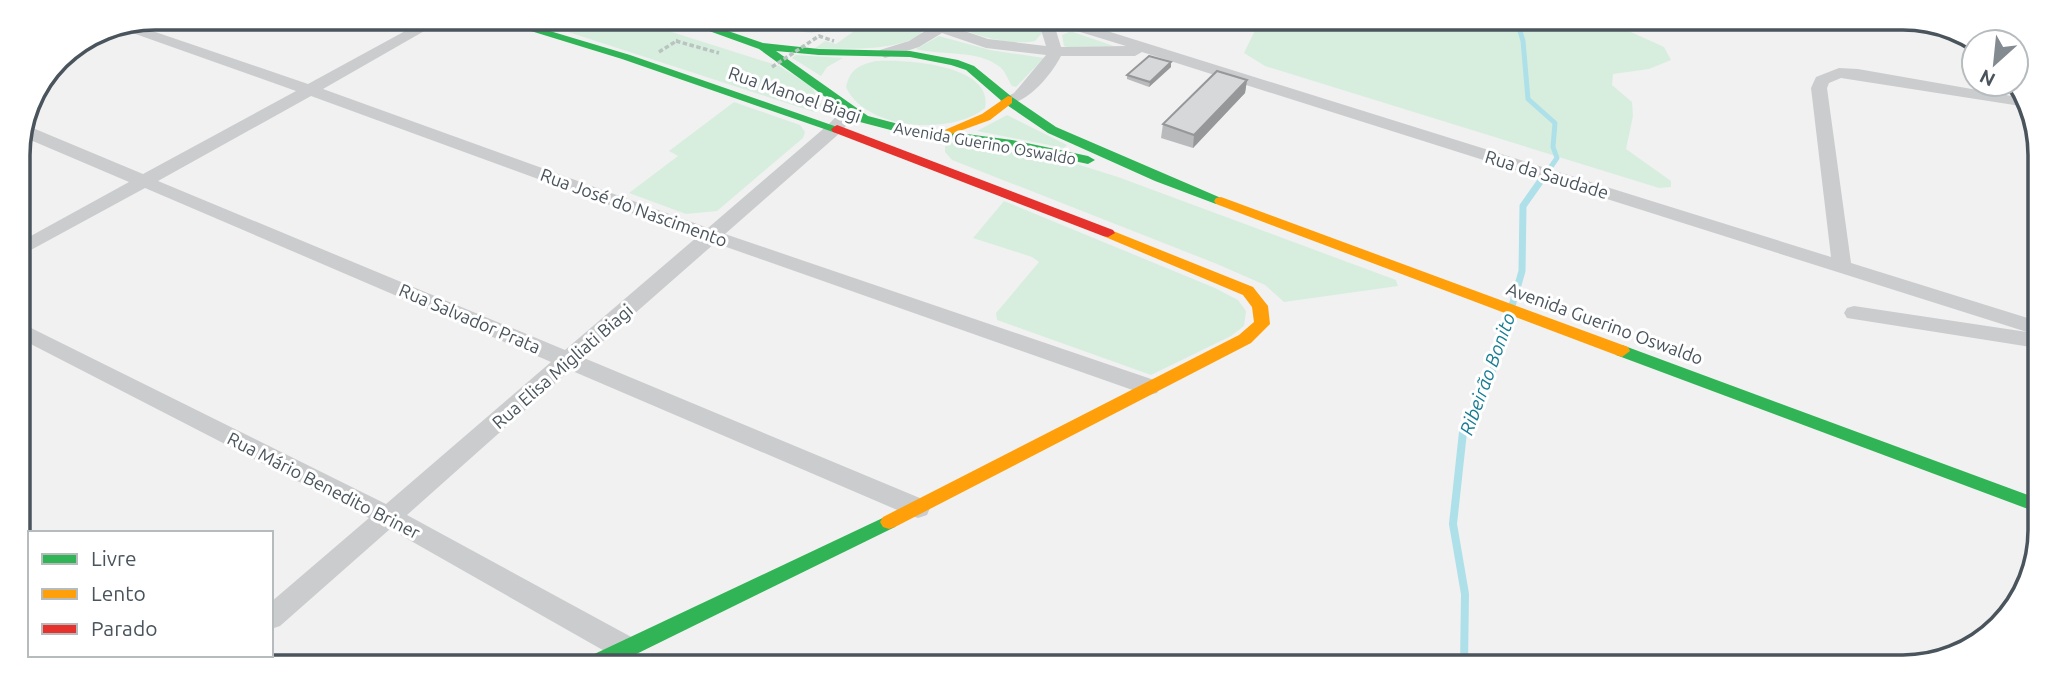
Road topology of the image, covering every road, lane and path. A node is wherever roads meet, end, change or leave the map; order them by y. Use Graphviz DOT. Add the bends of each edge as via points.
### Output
graph roads {
  1 [pos="418,30"];
  2 [pos="534,30"];
  3 [pos="693,30"];
  4 [pos="715,30"];
  5 [pos="931,30"];
  6 [pos="949,30"];
  7 [pos="1048,30"];
  8 [pos="1090,30"];
  9 [pos="140,31"];
  10 [pos="834,41"];
  11 [pos="761,46"];
  12 [pos="1055,51"];
  13 [pos="1158,51"];
  14 [pos="885,53"];
  15 [pos="644,62"];
  16 [pos="772,67"];
  17 [pos="831,80"];
  18 [pos="309,90"];
  19 [pos="1008,100"];
  20 [pos="2016,101"];
  21 [pos="850,111"];
  22 [pos="835,128"];
  23 [pos="942,133"];
  24 [pos="32,134"];
  25 [pos="937,165"];
  26 [pos="1160,178"];
  27 [pos="144,181"];
  28 [pos="710,235"];
  29 [pos="30,243"];
  30 [pos="1842,266"];
  31 [pos="1854,313"];
  32 [pos="2028,325"];
  33 [pos="30,335"];
  34 [pos="2028,340"];
  35 [pos="570,360"];
  36 [pos="1149,387"];
  37 [pos="2028,502"];
  38 [pos="918,508"];
  39 [pos="388,516"];
  40 [pos="273,616"];
  41 [pos="625,648"];
  42 [pos="612,655"];
  1 -- 18 [label="street"];
  2 -- 15 [label="main road, Rua Manoel Biagi"];
  3 -- 15 [label="path"];
  4 -- 11 [label="main road"];
  5 -- 14 [label="street" via="907,48"];
  6 -- 12 [label="street" via="998,47"];
  7 -- 12 [label="street"];
  8 -- 13 [label="street, Rua da Saudade"];
  9 -- 18 [label="street, Rua José do Nascimento"];
  10 -- 16 [label="path, bridge" via="819,36"];
  11 -- 14 [label="main road, Avenida Guerino Oswaldo"];
  11 -- 17 [label="main road, Avenida Guerino Oswaldo"];
  12 -- 13 [label="street"];
  12 -- 19 [label="street" via="1020,96"];
  13 -- 30 [label="street, Rua da Saudade"];
  14 -- 17 [label="main road" via="854,59"];
  14 -- 19 [label="main road, Avenida Guerino Oswaldo" via="962,65"];
  15 -- 22 [label="main road, Rua Manoel Biagi"];
  17 -- 21 [label="main road, Avenida Guerino Oswaldo"];
  18 -- 27 [label="street"];
  18 -- 28 [label="street, Rua José do Nascimento"];
  19 -- 23 [label="main road" via="986,117"];
  19 -- 26 [label="main road, Avenida Guerino Oswaldo" via="1052,130"];
  20 -- 30 [label="street" via="1858,74 1839,73 1822,80 1819,88"];
  21 -- 22 [label="street, Rua Elisa Migliati Biagi"];
  21 -- 23 [label="main road, Avenida Guerino Oswaldo" via="885,126"];
  22 -- 25 [label="main road, Rua Manoel Biagi"];
  22 -- 28 [label="street, Rua Elisa Migliati Biagi"];
  23 -- 25 [label="main road" via="936,146"];
  23 -- 26 [label="main road, Avenida Guerino Oswaldo" via="1064,154"];
  24 -- 27 [label="street, Rua Salvador Prata"];
  25 -- 36 [label="main road, Rua Manoel Biagi" via="1072,217 1248,291 1257,299 1262,324 1244,339"];
  26 -- 37 [label="main road, Avenida Guerino Oswaldo"];
  27 -- 29 [label="street"];
  27 -- 35 [label="street, Rua Salvador Prata"];
  28 -- 35 [label="street, Rua Elisa Migliati Biagi"];
  28 -- 36 [label="street, Rua José do Nascimento"];
  30 -- 32 [label="street, Rua da Saudade"];
  31 -- 34 [label="street"];
  33 -- 39 [label="street, Rua Mário Benedito Briner"];
  35 -- 38 [label="street, Rua Salvador Prata"];
  35 -- 39 [label="street, Rua Elisa Migliati Biagi"];
  36 -- 38 [label="main road"];
  38 -- 41 [label="main road"];
  39 -- 40 [label="street, Rua Elisa Migliati Biagi"];
  39 -- 41 [label="street, Rua Mário Benedito Briner"];
  41 -- 42 [label="main road"];
}
